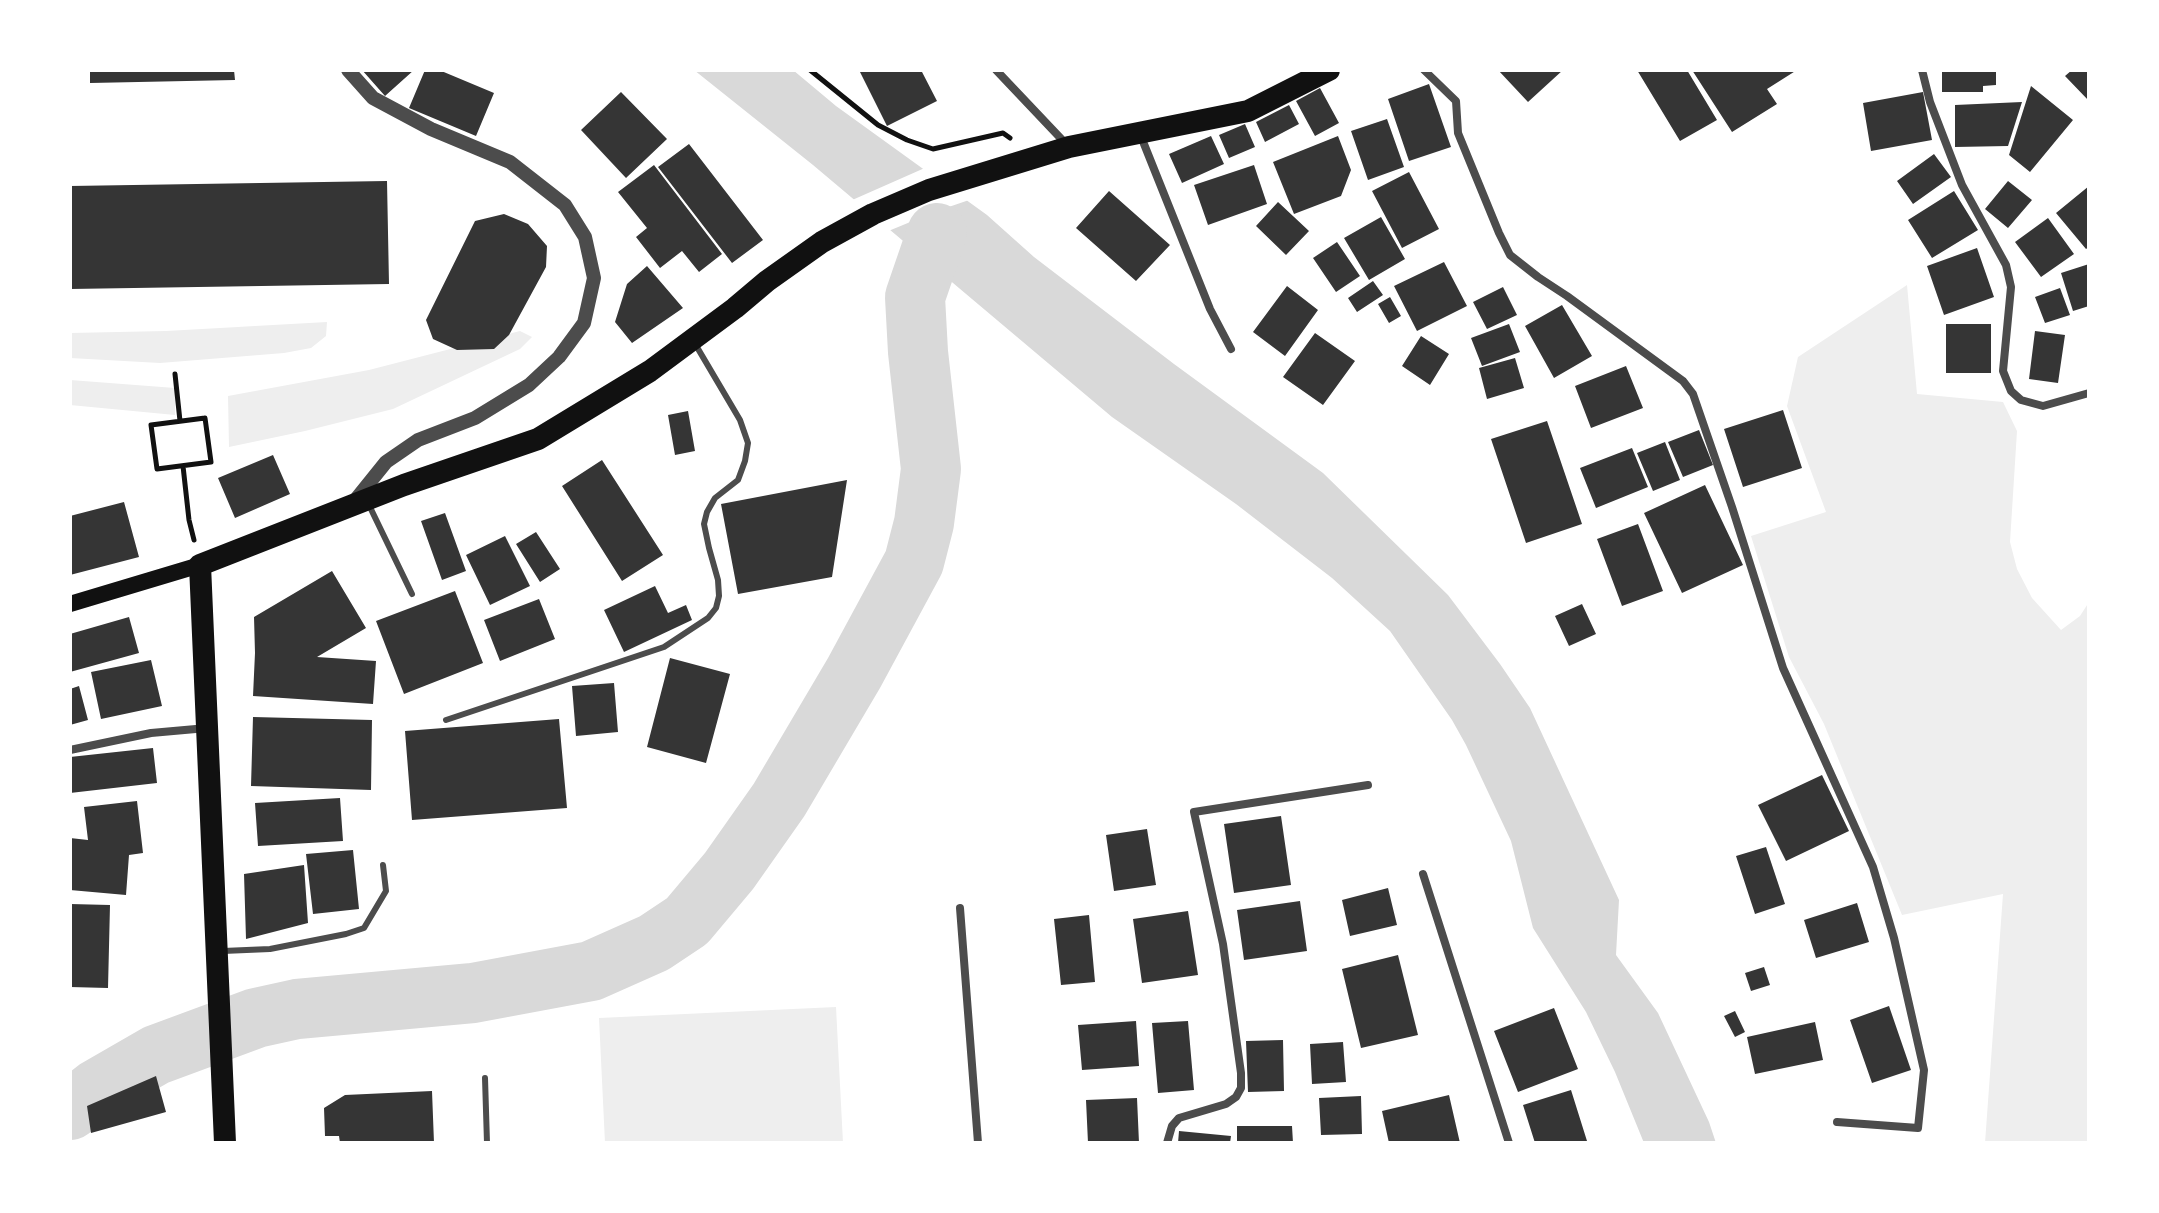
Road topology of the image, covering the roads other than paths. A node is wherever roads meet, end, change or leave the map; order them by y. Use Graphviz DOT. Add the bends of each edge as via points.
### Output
graph roads {
  1 [pos="348,70"];
  2 [pos="996,70"];
  3 [pos="1329,70"];
  4 [pos="1424,70"];
  5 [pos="1922,70"];
  6 [pos="1139,133"];
  7 [pos="1069,147"];
  8 [pos="693,340"];
  9 [pos="1231,349"];
  10 [pos="2089,393"];
  11 [pos="358,503"];
  12 [pos="200,565"];
  13 [pos="412,594"];
  14 [pos="70,604"];
  15 [pos="446,720"];
  16 [pos="207,728"];
  17 [pos="70,750"];
  18 [pos="1368,785"];
  19 [pos="383,865"];
  20 [pos="1423,874"];
  21 [pos="960,908"];
  22 [pos="216,956"];
  23 [pos="485,1078"];
  24 [pos="1837,1122"];
  25 [pos="225,1143"];
  26 [pos="487,1143"];
  27 [pos="978,1143"];
  28 [pos="1167,1143"];
  29 [pos="1509,1143"];
  1 -- 11 [label="street" via="373,98 510,162 565,205 585,237 594,278 584,323 559,357 529,385 475,418 418,440 386,462"];
  2 -- 7 [label="street"];
  3 -- 6 [label="highway" via="1248,111"];
  4 -- 24 [label="street" via="1456,101 1458,133 1510,255 1683,381 1693,394 1783,668 1873,867 1924,1070 1918,1128"];
  5 -- 10 [label="street" via="1962,185 2006,265 2011,287 2003,371 2011,391 2043,406"];
  6 -- 7 [label="highway"];
  6 -- 9 [label="street"];
  7 -- 8 [label="highway" via="929,190 873,214 822,242"];
  8 -- 11 [label="highway" via="538,439"];
  8 -- 15 [label="lane" via="748,443 738,480 715,498 704,524 718,580 716,608 664,647"];
  11 -- 12 [label="highway"];
  11 -- 13 [label="lane"];
  12 -- 14 [label="main road"];
  12 -- 16 [label="highway"];
  16 -- 17 [label="street"];
  16 -- 22 [label="highway"];
  18 -- 28 [label="street" via="1194,812 1223,944 1241,1088 1226,1104 1179,1118"];
  19 -- 22 [label="lane" via="386,891 364,928"];
  20 -- 29 [label="street"];
  21 -- 27 [label="street"];
  22 -- 25 [label="highway"];
  23 -- 26 [label="lane"];
}
